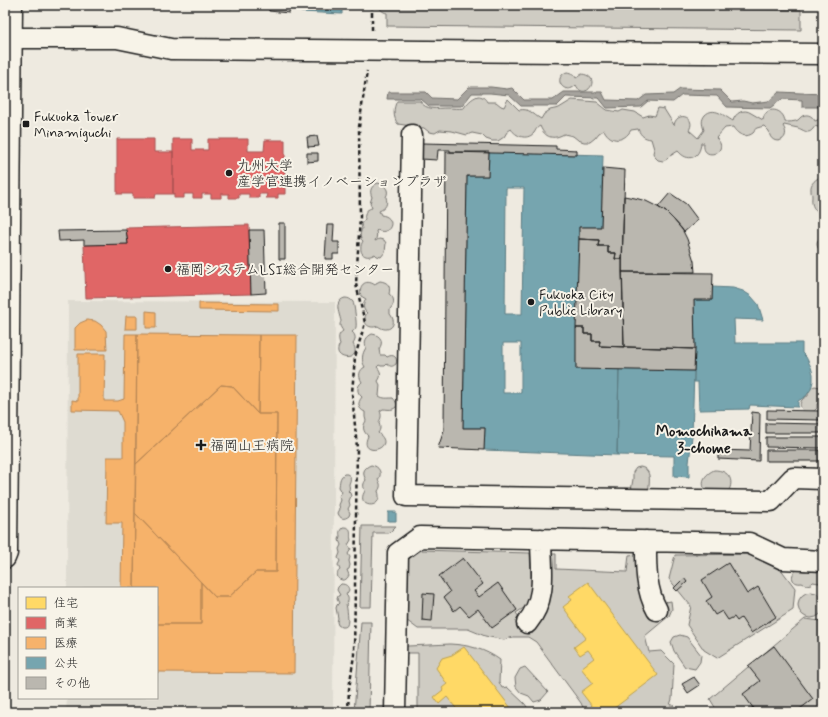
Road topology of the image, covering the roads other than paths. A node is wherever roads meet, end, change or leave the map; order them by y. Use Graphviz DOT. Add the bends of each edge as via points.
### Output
graph roads {
  1 [pos="12,5"];
  2 [pos="8,38"];
  3 [pos="823,54"];
  4 [pos="412,135"];
  5 [pos="823,479"];
  6 [pos="541,539"];
  7 [pos="646,541"];
  8 [pos="5,558"];
  9 [pos="823,561"];
  10 [pos="657,610"];
  11 [pos="527,623"];
  12 [pos="395,712"];
  1 -- 2 [label="street"];
  2 -- 3 [label="street" via="117,38 171,49"];
  2 -- 8 [label="street"];
  4 -- 5 [label="street" via="406,496 772,501 793,478"];
  6 -- 7 [label="street"];
  6 -- 11 [label="street" via="543,579 533,616"];
  6 -- 12 [label="street" via="420,537 398,552"];
  7 -- 9 [label="street" via="749,543 783,559"];
  7 -- 10 [label="street" via="650,594"];
}
